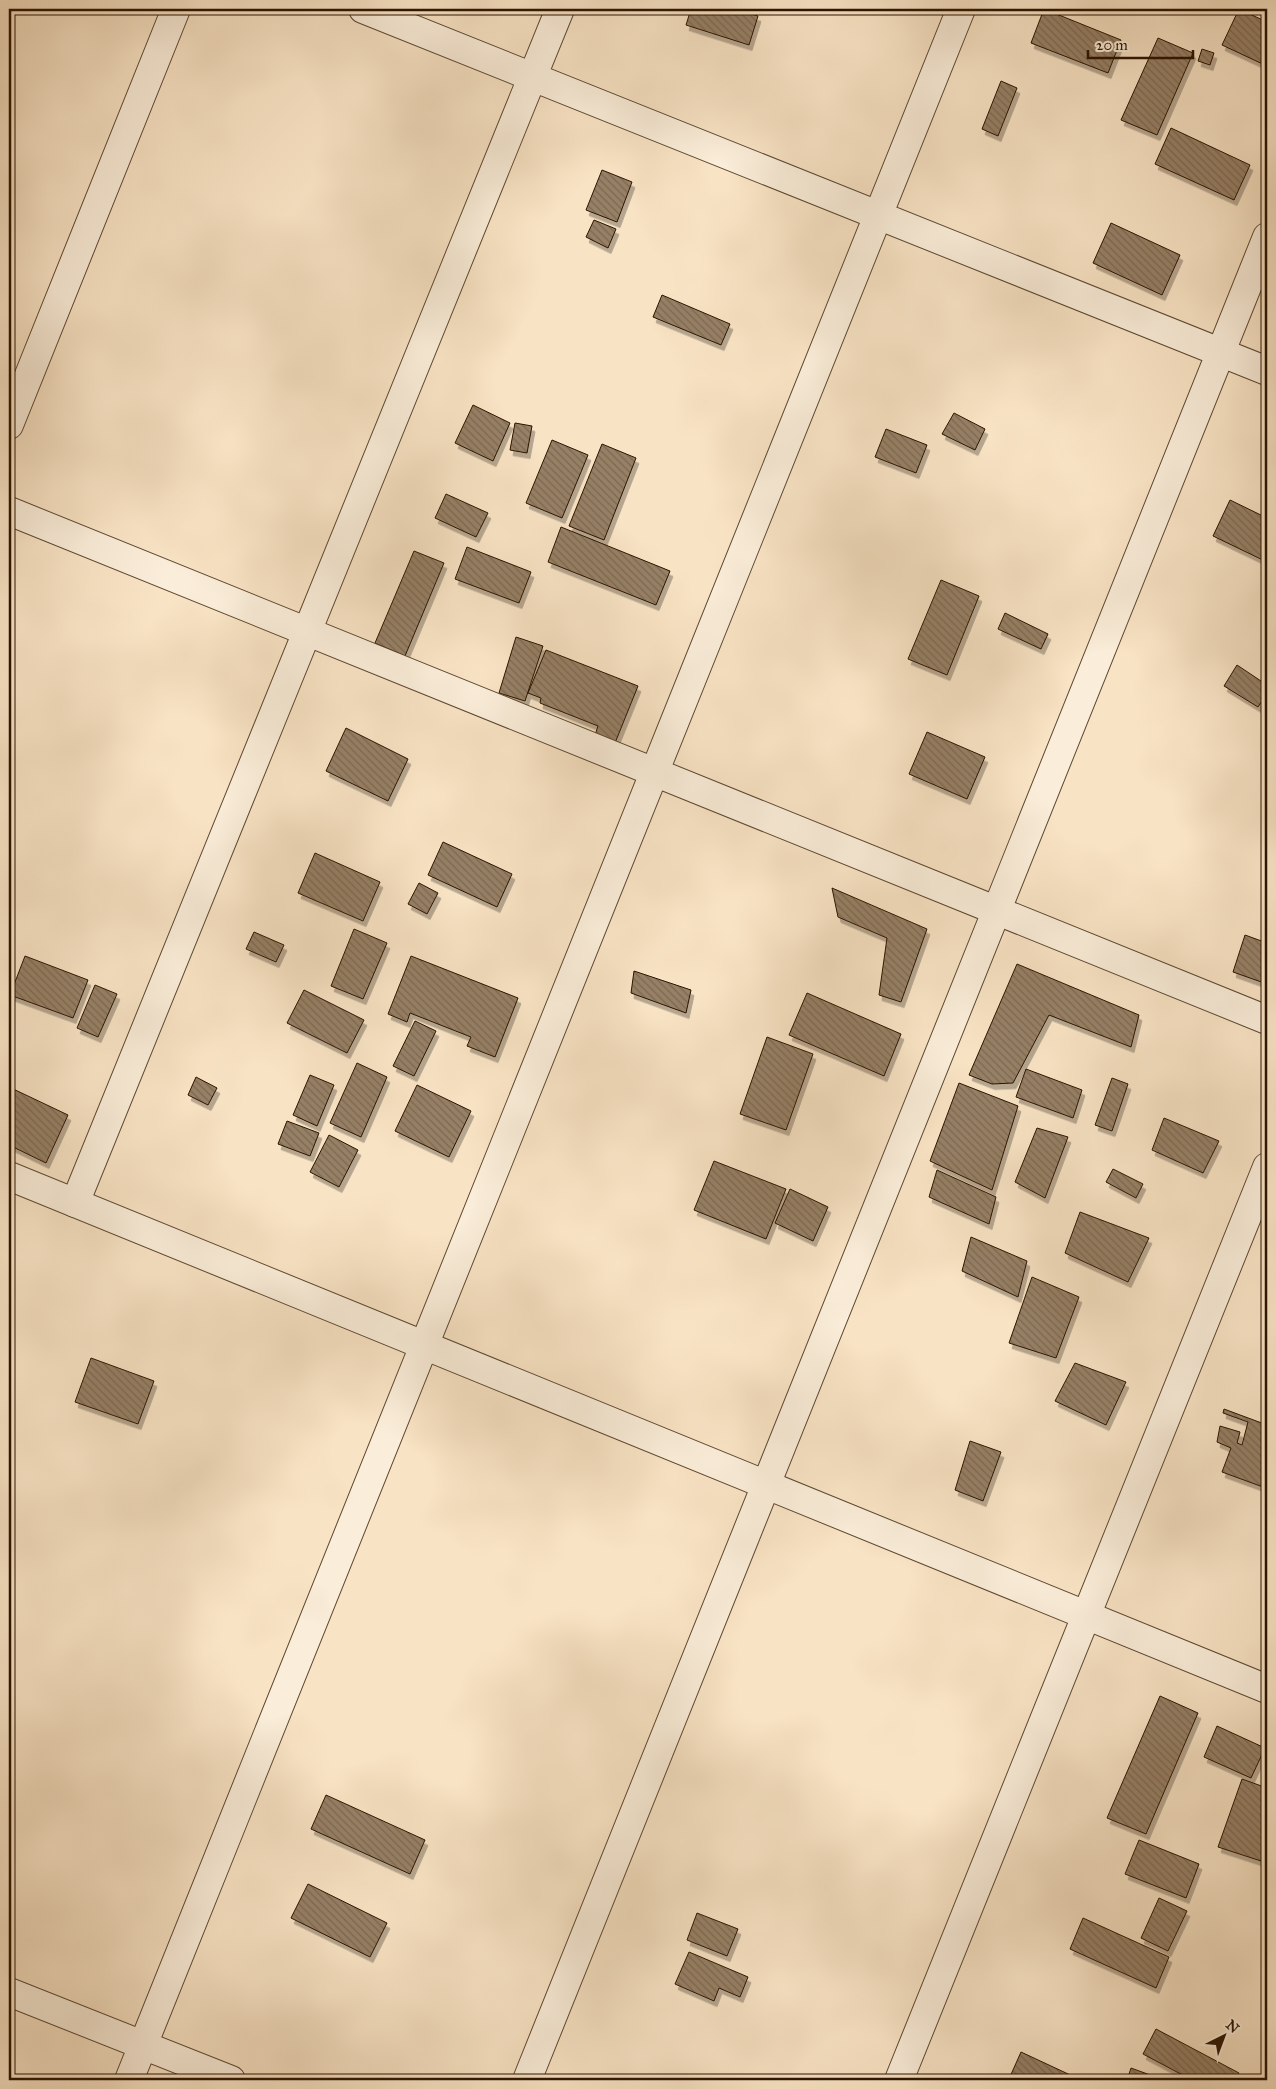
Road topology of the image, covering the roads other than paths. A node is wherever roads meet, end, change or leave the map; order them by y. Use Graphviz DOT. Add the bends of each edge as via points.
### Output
graph roads {
  1 [pos="176,9"];
  2 [pos="363,9"];
  3 [pos="560,9"];
  4 [pos="961,9"];
  5 [pos="532,76"];
  6 [pos="878,215"];
  7 [pos="1267,237"];
  8 [pos="1221,352"];
  9 [pos="1267,371"];
  10 [pos="9,425"];
  11 [pos="9,511"];
  12 [pos="307,631"];
  13 [pos="655,772"];
  14 [pos="997,910"];
  15 [pos="1267,1020"];
  16 [pos="1267,1167"];
  17 [pos="9,1176"];
  18 [pos="75,1203"];
  19 [pos="424,1345"];
  20 [pos="766,1485"];
  21 [pos="1087,1616"];
  22 [pos="1267,1690"];
  23 [pos="9,1992"];
  24 [pos="143,2045"];
  25 [pos="129,2080"];
  26 [pos="231,2080"];
  27 [pos="527,2080"];
  28 [pos="899,2080"];
  1 -- 10 [label="street"];
  2 -- 5 [label="street"];
  3 -- 5 [label="street"];
  4 -- 6 [label="street"];
  5 -- 6 [label="street"];
  5 -- 12 [label="street"];
  6 -- 8 [label="street"];
  6 -- 13 [label="street"];
  7 -- 8 [label="street"];
  8 -- 9 [label="street"];
  8 -- 14 [label="street"];
  11 -- 12 [label="street"];
  12 -- 13 [label="street"];
  12 -- 18 [label="street"];
  13 -- 14 [label="street"];
  13 -- 19 [label="street"];
  14 -- 15 [label="street"];
  14 -- 20 [label="street"];
  16 -- 21 [label="street"];
  17 -- 18 [label="street"];
  18 -- 19 [label="street"];
  19 -- 20 [label="street"];
  19 -- 24 [label="street"];
  20 -- 21 [label="street"];
  20 -- 27 [label="street"];
  21 -- 22 [label="street"];
  21 -- 28 [label="street"];
  23 -- 24 [label="street"];
  24 -- 25 [label="street"];
  24 -- 26 [label="street"];
}
